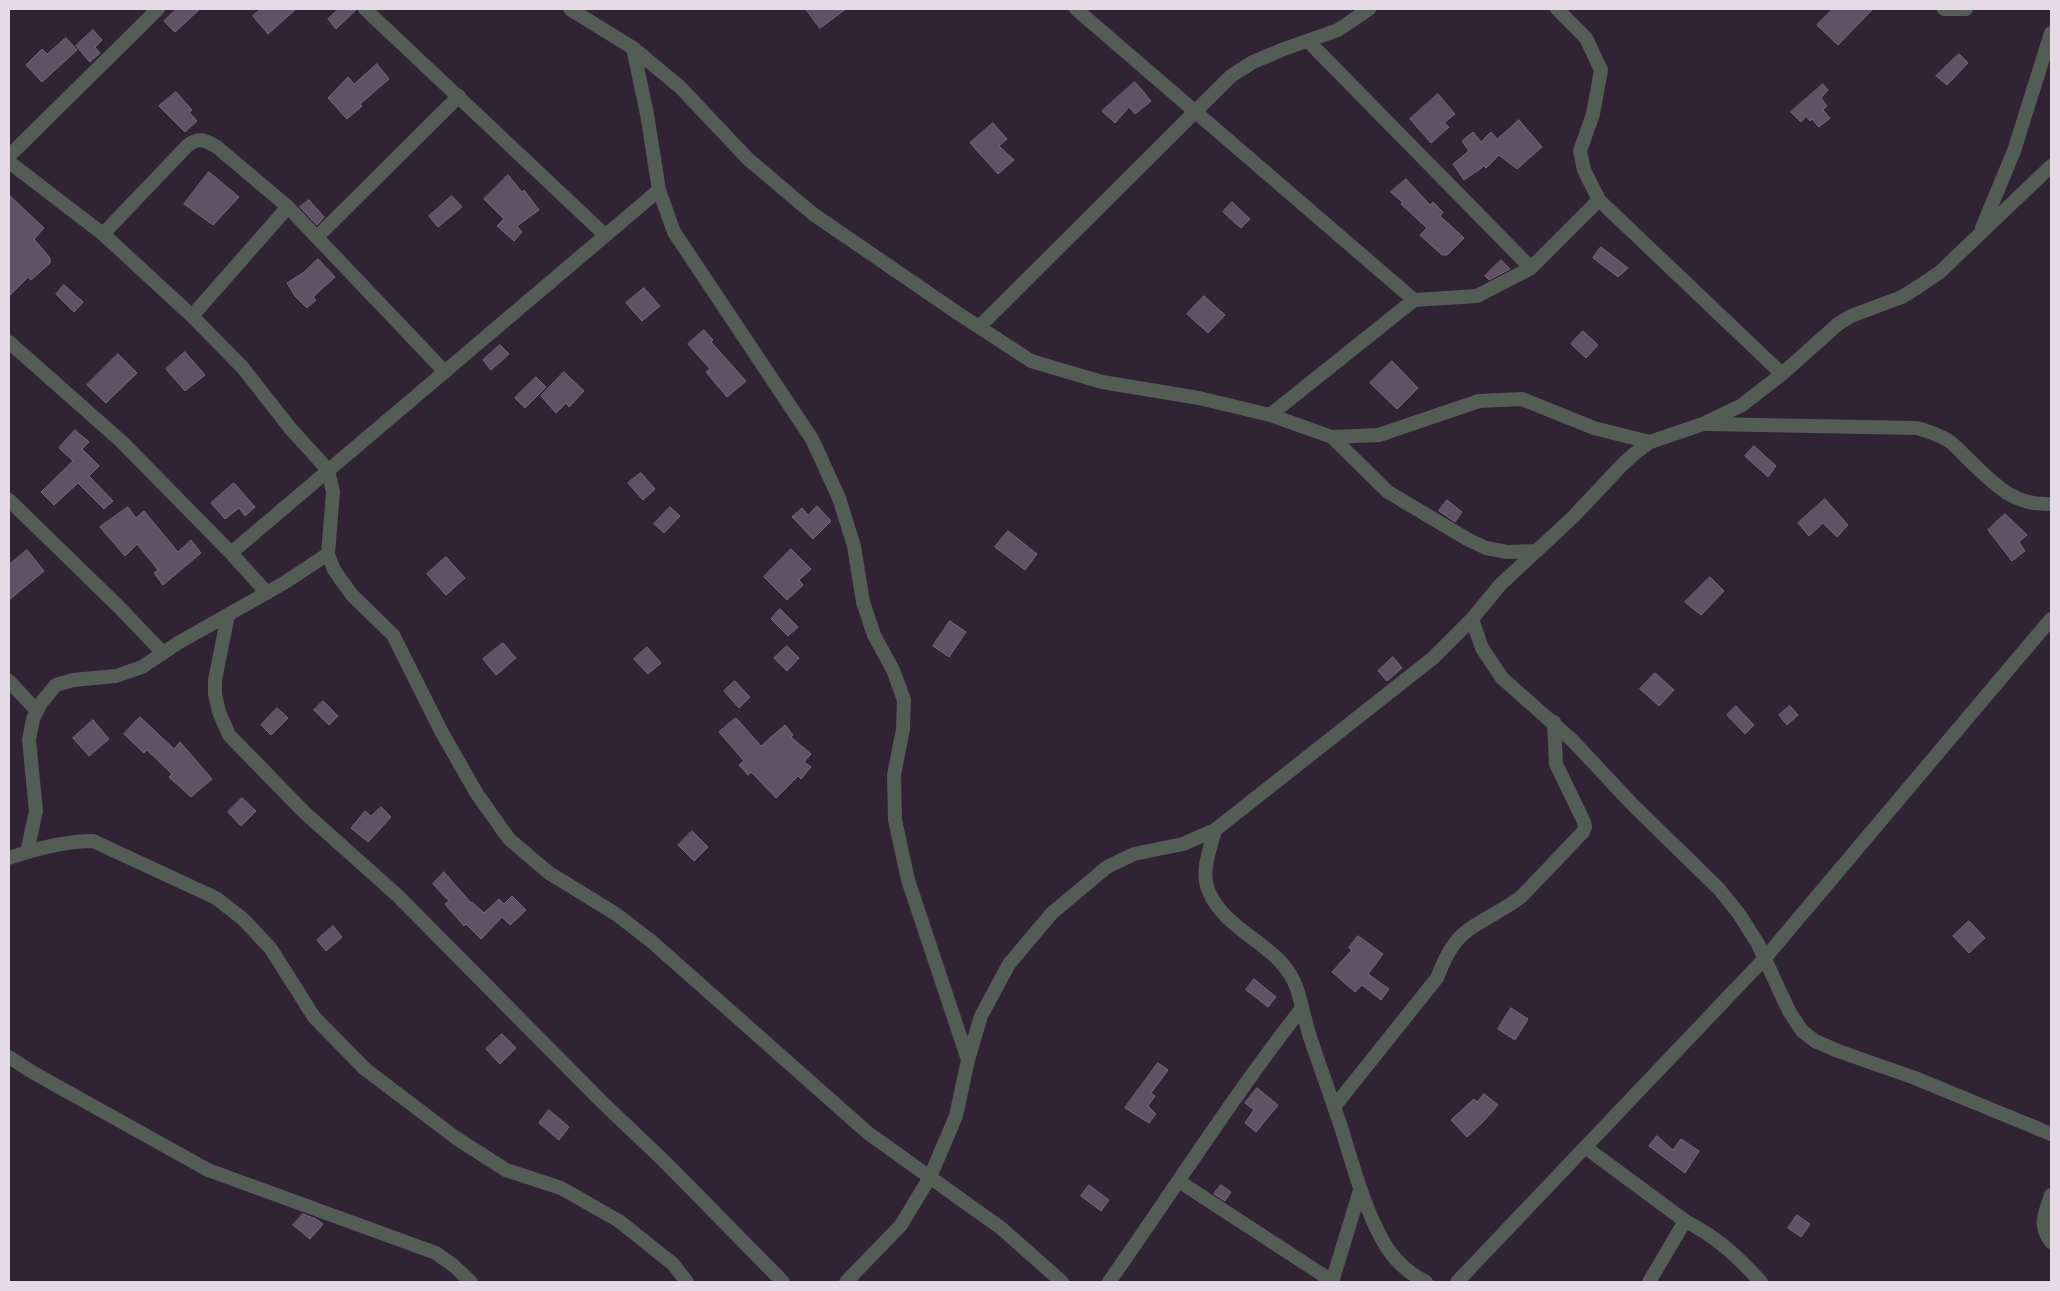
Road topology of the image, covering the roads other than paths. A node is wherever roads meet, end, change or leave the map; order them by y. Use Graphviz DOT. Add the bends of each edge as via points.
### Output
graph roads {
  1 [pos="158,9"];
  2 [pos="366,9"];
  3 [pos="570,9"];
  4 [pos="1076,9"];
  5 [pos="1369,9"];
  6 [pos="1556,9"];
  7 [pos="1944,9"];
  8 [pos="1966,9"];
  9 [pos="2051,33"];
  10 [pos="1309,42"];
  11 [pos="633,48"];
  12 [pos="459,96"];
  13 [pos="1195,112"];
  14 [pos="9,156"];
  15 [pos="2051,166"];
  16 [pos="11,169"];
  17 [pos="659,190"];
  18 [pos="1599,200"];
  19 [pos="288,206"];
  20 [pos="1980,233"];
  21 [pos="103,234"];
  22 [pos="605,235"];
  23 [pos="316,237"];
  24 [pos="1531,268"];
  25 [pos="1414,300"];
  26 [pos="192,316"];
  27 [pos="979,327"];
  28 [pos="9,342"];
  29 [pos="445,372"];
  30 [pos="1782,374"];
  31 [pos="1270,415"];
  32 [pos="1703,424"];
  33 [pos="1332,437"];
  34 [pos="1650,442"];
  35 [pos="328,470"];
  36 [pos="9,500"];
  37 [pos="2051,504"];
  38 [pos="1537,550"];
  39 [pos="231,552"];
  40 [pos="328,554"];
  41 [pos="267,593"];
  42 [pos="228,615"];
  43 [pos="1472,619"];
  44 [pos="2051,619"];
  45 [pos="163,653"];
  46 [pos="9,681"];
  47 [pos="37,711"];
  48 [pos="1554,722"];
  49 [pos="1215,830"];
  50 [pos="27,852"];
  51 [pos="9,858"];
  52 [pos="1765,958"];
  53 [pos="1302,1008"];
  54 [pos="9,1057"];
  55 [pos="968,1060"];
  56 [pos="1334,1107"];
  57 [pos="2051,1134"];
  58 [pos="1585,1147"];
  59 [pos="930,1178"];
  60 [pos="1180,1182"];
  61 [pos="1360,1190"];
  62 [pos="2051,1195"];
  63 [pos="1685,1221"];
  64 [pos="2051,1242"];
  65 [pos="471,1282"];
  66 [pos="687,1282"];
  67 [pos="783,1282"];
  68 [pos="846,1282"];
  69 [pos="1062,1282"];
  70 [pos="1109,1282"];
  71 [pos="1332,1282"];
  72 [pos="1426,1282"];
  73 [pos="1457,1282"];
  74 [pos="1650,1282"];
  75 [pos="1761,1282"];
  1 -- 14 [label="street"];
  2 -- 12 [label="street"];
  3 -- 11 [label="street"];
  4 -- 13 [label="street"];
  5 -- 10 [label="street" via="1338,30"];
  6 -- 18 [label="street" via="1586,38 1601,70 1594,114 1580,151 1584,170"];
  7 -- 8 [label="street"];
  9 -- 20 [label="street" via="2014,151"];
  10 -- 13 [label="street" via="1261,59 1231,76"];
  10 -- 24 [label="street"];
  11 -- 17 [label="street"];
  11 -- 27 [label="street" via="680,87 748,159 813,214"];
  12 -- 22 [label="street"];
  12 -- 23 [label="street"];
  13 -- 25 [label="street"];
  13 -- 27 [label="street"];
  15 -- 20 [label="street"];
  16 -- 21 [label="street"];
  17 -- 22 [label="street"];
  17 -- 55 [label="street" via="674,232 812,439 840,498 854,546 863,602 874,635 893,670 904,700 903,729 894,775 895,820 908,880"];
  18 -- 24 [label="street"];
  18 -- 30 [label="street"];
  19 -- 21 [label="street" via="217,147 205,140 196,140"];
  19 -- 23 [label="street"];
  19 -- 26 [label="street"];
  20 -- 30 [label="street" via="1940,272 1902,297 1838,324"];
  21 -- 26 [label="street"];
  22 -- 29 [label="street"];
  23 -- 29 [label="street"];
  24 -- 25 [label="street" via="1477,296"];
  25 -- 31 [label="street"];
  26 -- 35 [label="street" via="243,368"];
  27 -- 31 [label="street" via="1031,361 1102,382 1199,398"];
  28 -- 39 [label="street" via="122,442"];
  29 -- 35 [label="street"];
  30 -- 32 [label="street" via="1742,406"];
  31 -- 33 [label="street"];
  32 -- 34 [label="street"];
  32 -- 37 [label="street" via="1917,428 1950,442 2005,493 2020,500"];
  33 -- 34 [label="street" via="1379,434 1479,401 1522,400 1594,428"];
  33 -- 38 [label="street" via="1388,492 1467,539 1486,548 1507,552"];
  34 -- 38 [label="street" via="1622,464"];
  35 -- 39 [label="street"];
  35 -- 40 [label="street" via="333,492"];
  36 -- 45 [label="street"];
  38 -- 43 [label="street" via="1500,585"];
  39 -- 41 [label="street"];
  40 -- 41 [label="street"];
  40 -- 59 [label="street" via="334,570 352,595 393,636 441,731 477,794 508,839 549,872 616,914 651,941 868,1133"];
  41 -- 42 [label="street"];
  42 -- 45 [label="street"];
  42 -- 67 [label="street" via="215,694 229,734 304,812 398,896"];
  43 -- 48 [label="street" via="1482,648 1502,678"];
  43 -- 49 [label="street" via="1433,658"];
  44 -- 52 [label="street"];
  45 -- 47 [label="street" via="142,667 116,676 56,685"];
  46 -- 47 [label="street"];
  47 -- 50 [label="street" via="29,740 36,811"];
  48 -- 52 [label="street" via="1720,889"];
  48 -- 56 [label="street" via="1556,764 1584,822 1583,832 1518,900 1468,930 1456,941 1437,978"];
  49 -- 53 [label="street" via="1206,868 1209,894 1240,929 1277,956 1296,987"];
  49 -- 55 [label="street" via="1183,844 1134,854 1107,867 1052,913 1009,964 981,1016"];
  50 -- 51 [label="street"];
  50 -- 66 [label="street" via="93,841 216,898 243,919 271,949 314,1017 365,1069 456,1138 506,1170 561,1188 619,1221 673,1264"];
  52 -- 57 [label="street" via="1789,1011 1802,1031 1815,1042 1915,1078"];
  52 -- 58 [label="street"];
  53 -- 56 [label="street"];
  53 -- 60 [label="street" via="1256,1067"];
  54 -- 65 [label="street" via="208,1170 436,1253"];
  55 -- 59 [label="street" via="956,1116"];
  56 -- 61 [label="street"];
  58 -- 63 [label="street"];
  58 -- 73 [label="street"];
  59 -- 68 [label="street" via="901,1225"];
  59 -- 69 [label="street" via="1001,1228"];
  60 -- 70 [label="street"];
  60 -- 71 [label="street"];
  61 -- 71 [label="street"];
  61 -- 72 [label="street" via="1383,1241 1413,1276"];
  62 -- 64 [label="street" via="2043,1223"];
  63 -- 74 [label="street"];
  63 -- 75 [label="street" via="1733,1252"];
}
